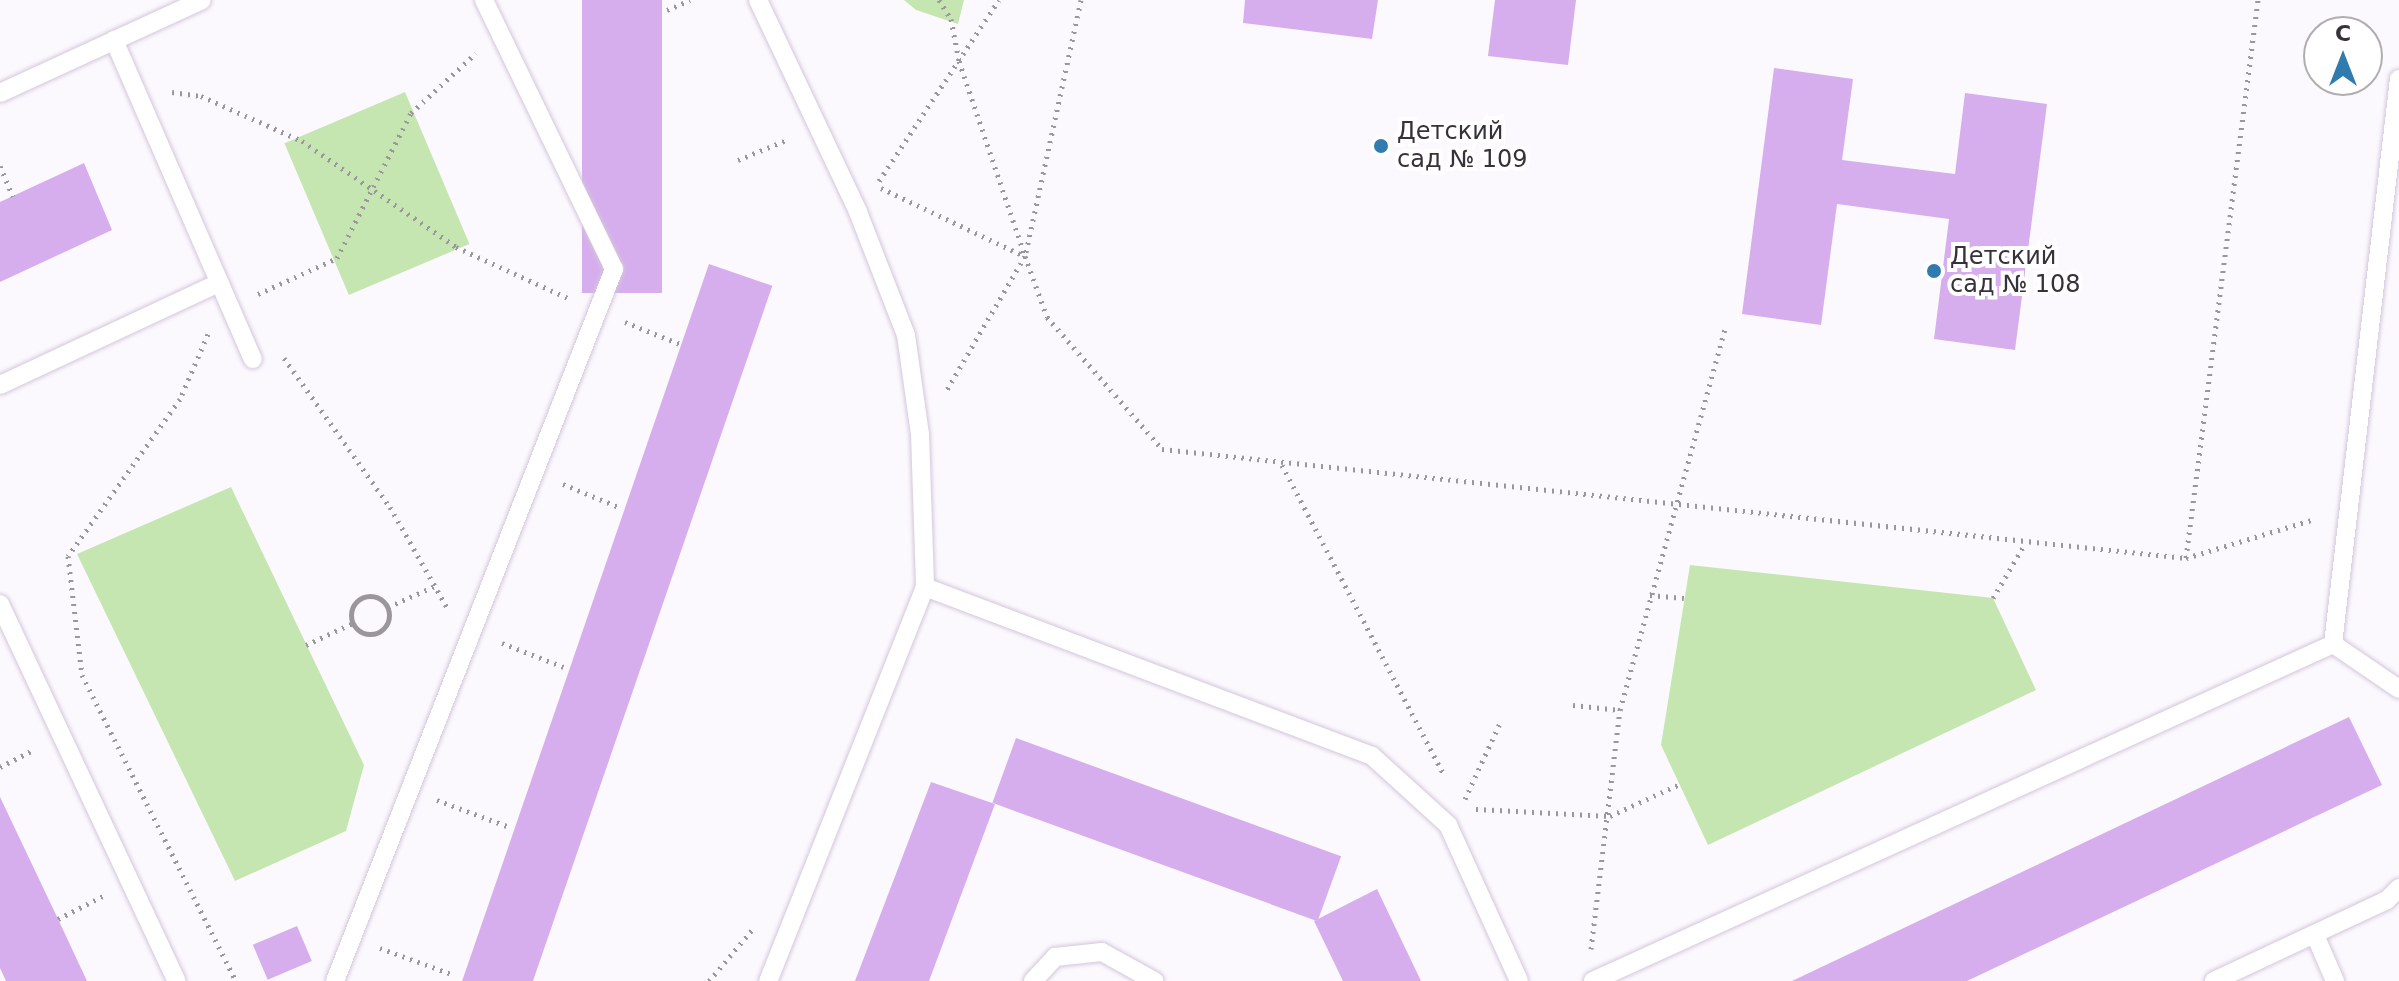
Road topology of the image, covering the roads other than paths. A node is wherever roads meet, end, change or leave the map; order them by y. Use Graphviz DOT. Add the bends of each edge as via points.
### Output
graph roads {
  1 [pos="201,0"];
  2 [pos="484,0"];
  3 [pos="758,0"];
  4 [pos="114,40"];
  5 [pos="2399,79"];
  6 [pos="0,93"];
  7 [pos="219,283"];
  8 [pos="253,359"];
  9 [pos="0,385"];
  10 [pos="925,587"];
  11 [pos="0,604"];
  12 [pos="2333,644"];
  13 [pos="2399,689"];
  14 [pos="2399,888"];
  15 [pos="2315,935"];
  16 [pos="1591,973"];
  17 [pos="177,981"];
  18 [pos="335,981"];
  19 [pos="768,981"];
  20 [pos="1033,981"];
  21 [pos="1154,981"];
  22 [pos="1519,981"];
  23 [pos="2214,981"];
  24 [pos="2335,981"];
  1 -- 4 [label="lane"];
  2 -- 18 [label="lane" via="614,269"];
  3 -- 10 [label="lane" via="858,212 906,335 920,434"];
  4 -- 6 [label="lane"];
  4 -- 7 [label="lane"];
  5 -- 12 [label="lane"];
  7 -- 8 [label="lane"];
  7 -- 9 [label="lane"];
  10 -- 19 [label="lane"];
  10 -- 22 [label="lane" via="1372,756 1448,825"];
  11 -- 17 [label="lane"];
  12 -- 13 [label="lane"];
  12 -- 16 [label="lane"];
  14 -- 15 [label="lane" via="2387,900"];
  15 -- 23 [label="lane"];
  15 -- 24 [label="lane"];
  20 -- 21 [label="lane" via="1055,957 1102,952"];
}
